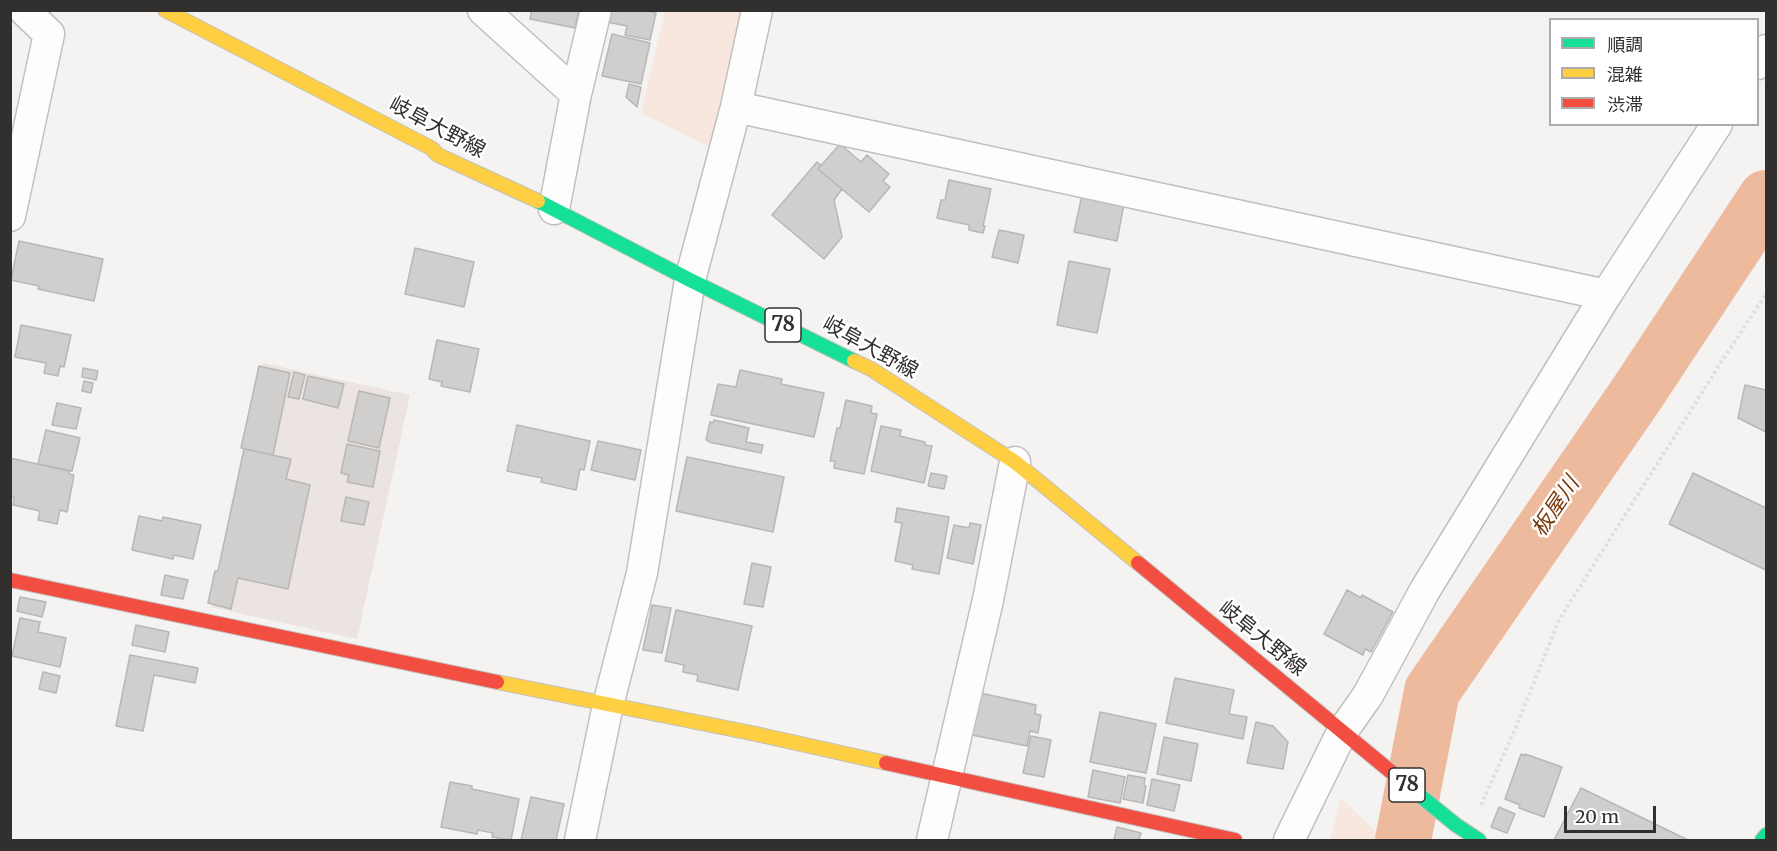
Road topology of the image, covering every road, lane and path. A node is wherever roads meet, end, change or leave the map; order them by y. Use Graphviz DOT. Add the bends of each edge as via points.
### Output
graph roads {
  1 [pos="24,10"];
  2 [pos="165,10"];
  3 [pos="483,10"];
  4 [pos="596,10"];
  5 [pos="757,10"];
  6 [pos="576,94"];
  7 [pos="736,107"];
  8 [pos="1717,126"];
  9 [pos="554,209"];
  10 [pos="10,216"];
  11 [pos="690,280"];
  12 [pos="1767,294"];
  13 [pos="1605,295"];
  14 [pos="1015,462"];
  15 [pos="10,580"];
  16 [pos="608,705"];
  17 [pos="1350,738"];
  18 [pos="946,777"];
  19 [pos="1468,833"];
  20 [pos="1767,835"];
  21 [pos="580,840"];
  22 [pos="932,840"];
  23 [pos="1235,840"];
  24 [pos="1289,840"];
  25 [pos="1762,840"];
  1 -- 10 [label="street" via="49,34"];
  2 -- 9 [label="main road, 岐阜大野線 / 78" via="438,155"];
  3 -- 6 [label="street"];
  4 -- 6 [label="street"];
  5 -- 7 [label="street"];
  6 -- 9 [label="street"];
  7 -- 11 [label="street"];
  7 -- 13 [label="street"];
  8 -- 13 [label="street"];
  9 -- 11 [label="main road, 岐阜大野線 / 78"];
  11 -- 14 [label="main road, 岐阜大野線 / 78" via="872,369"];
  11 -- 16 [label="street" via="642,573"];
  12 -- 19 [label="path" via="1559,620"];
  13 -- 17 [label="street" via="1425,590 1368,695"];
  14 -- 17 [label="main road, 岐阜大野線 / 78"];
  14 -- 18 [label="street" via="988,600"];
  15 -- 16 [label="main road"];
  16 -- 18 [label="main road"];
  16 -- 21 [label="street"];
  17 -- 19 [label="main road, 岐阜大野線 / 78"];
  17 -- 24 [label="street"];
  18 -- 22 [label="street"];
  18 -- 23 [label="main road"];
  20 -- 25 [label="main road"];
}
